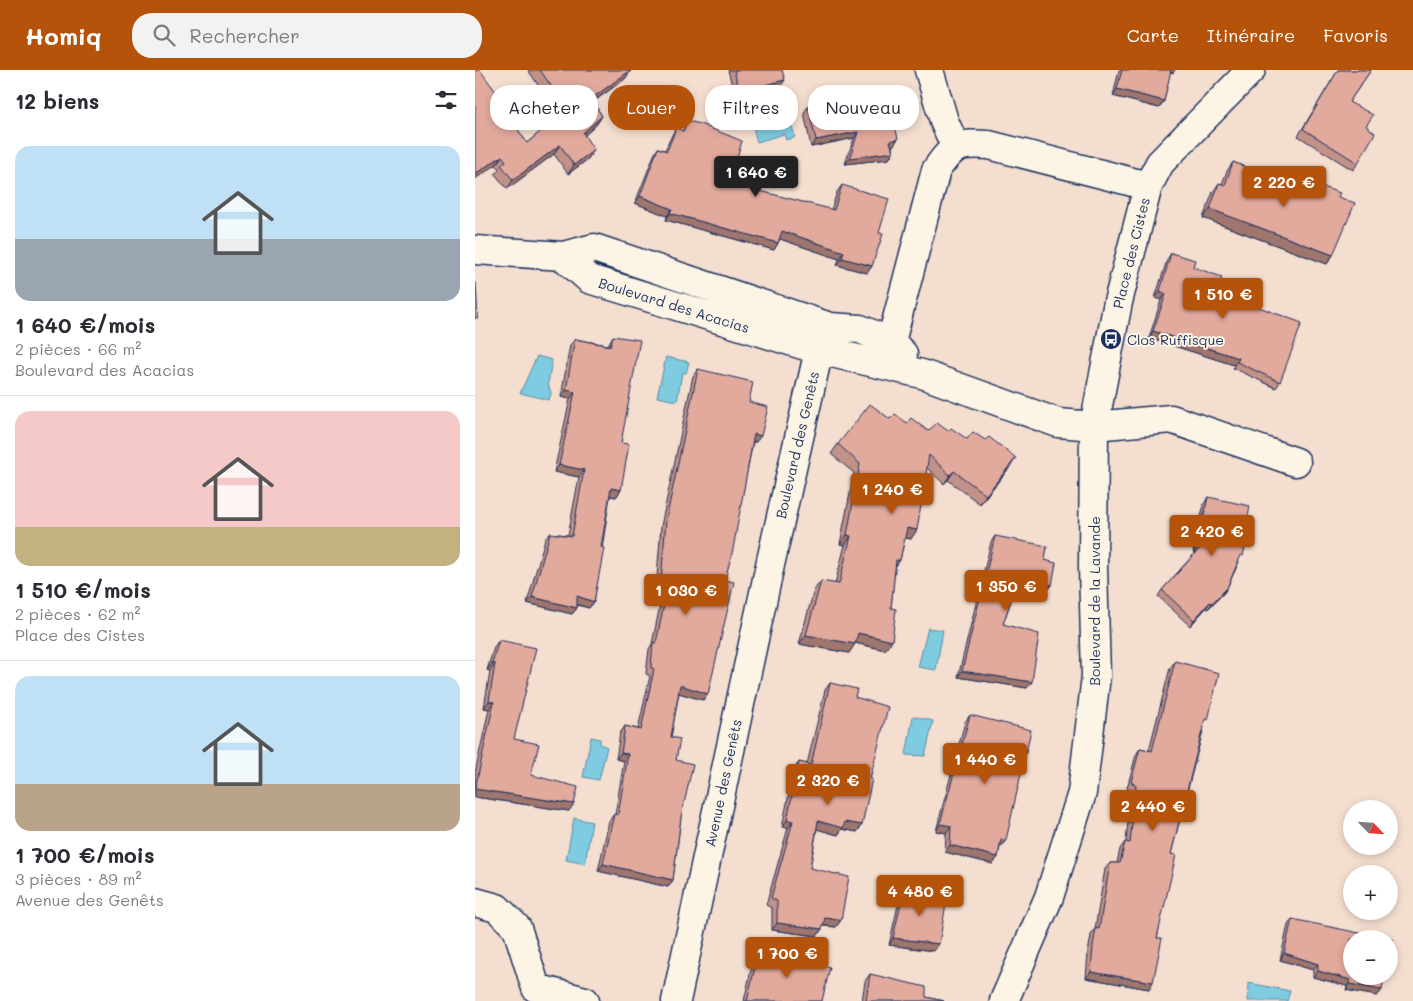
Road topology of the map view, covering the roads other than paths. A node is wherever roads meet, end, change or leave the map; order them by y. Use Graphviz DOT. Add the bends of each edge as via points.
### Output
graph roads {
  1 [pos="929,70"];
  2 [pos="1251,70"];
  3 [pos="956,148"];
  4 [pos="1148,186"];
  5 [pos="475,250"];
  6 [pos="824,338"];
  7 [pos="891,342"];
  8 [pos="922,374"];
  9 [pos="1094,426"];
  10 [pos="1296,462"];
  11 [pos="770,565"];
  12 [pos="475,902"];
  13 [pos="536,995"];
  14 [pos="585,1001"];
  15 [pos="676,1001"];
  16 [pos="1004,1001"];
  1 -- 3 [label="street" via="944,121"];
  2 -- 4 [label="street" via="1160,163"];
  3 -- 4 [label="street, Place des Cistes" via="967,144 989,145"];
  3 -- 7 [label="street" via="946,155 936,170"];
  4 -- 9 [label="street, Place des Cistes" via="1117,302"];
  5 -- 6 [label="street, Boulevard des Acacias" via="563,256 594,248"];
  6 -- 7 [label="street, Boulevard des Acacias" via="860,330"];
  6 -- 8 [label="street, Boulevard des Acacias"];
  6 -- 11 [label="street, Boulevard des Genêts"];
  7 -- 8 [label="street, Boulevard des Acacias"];
  8 -- 9 [label="street, Boulevard des Acacias" via="1058,424"];
  9 -- 10 [label="street, Boulevard des Acacias" via="1171,419"];
  9 -- 16 [label="street, Boulevard de la Lavande" via="1096,676 1082,793 1049,897"];
  11 -- 15 [label="street, Avenue des Genêts"];
  12 -- 13 [label="street" via="497,908 517,928"];
  13 -- 14 [label="street"];
}
